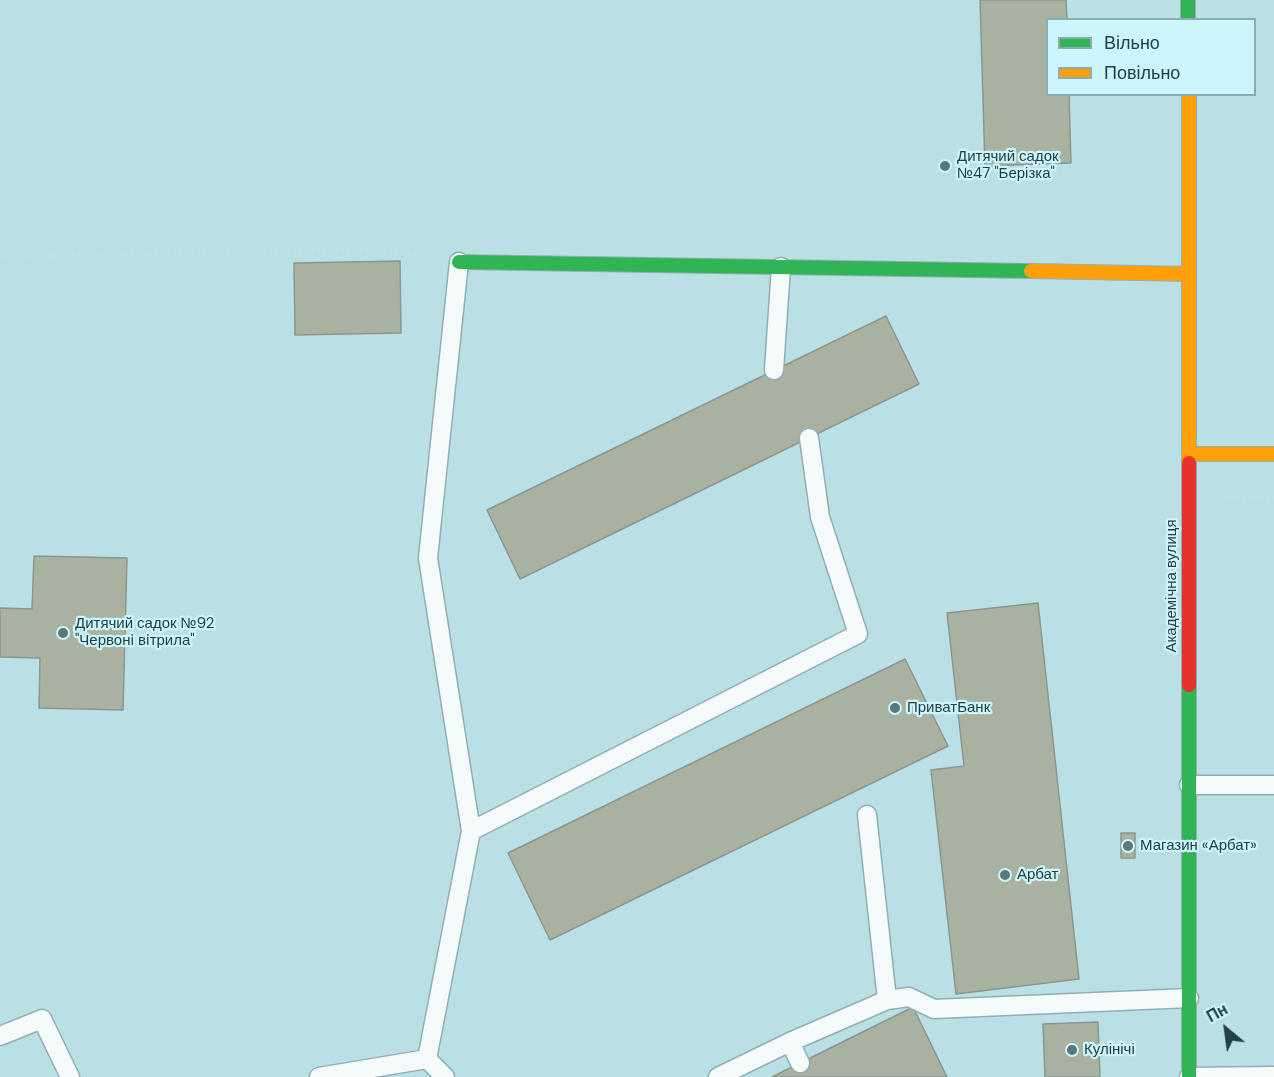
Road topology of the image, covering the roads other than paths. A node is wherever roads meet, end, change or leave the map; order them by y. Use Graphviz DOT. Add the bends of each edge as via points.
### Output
graph roads {
  1 [pos="1188,0"];
  2 [pos="1188,18"];
  3 [pos="1189,96"];
  4 [pos="459,262"];
  5 [pos="781,267"];
  6 [pos="1189,274"];
  7 [pos="774,370"];
  8 [pos="809,438"];
  9 [pos="1189,454"];
  10 [pos="1274,454"];
  11 [pos="1189,785"];
  12 [pos="1274,785"];
  13 [pos="867,815"];
  14 [pos="471,831"];
  15 [pos="1189,998"];
  16 [pos="886,1000"];
  17 [pos="0,1036"];
  18 [pos="790,1042"];
  19 [pos="427,1059"];
  20 [pos="800,1063"];
  21 [pos="1274,1076"];
  22 [pos="70,1077"];
  23 [pos="320,1077"];
  24 [pos="445,1077"];
  25 [pos="718,1077"];
  26 [pos="1190,1077"];
  1 -- 2 [label="street"];
  3 -- 6 [label="street, Академічна вулиця"];
  4 -- 5 [label="street"];
  4 -- 14 [label="lane" via="428,558"];
  5 -- 6 [label="street"];
  5 -- 7 [label="lane"];
  6 -- 9 [label="street, Академічна вулиця"];
  8 -- 14 [label="lane" via="820,518 858,634"];
  9 -- 10 [label="street"];
  9 -- 11 [label="street, Академічна вулиця"];
  11 -- 12 [label="lane"];
  11 -- 15 [label="street, Академічна вулиця"];
  13 -- 16 [label="lane"];
  14 -- 19 [label="lane"];
  15 -- 16 [label="lane" via="934,1009 909,997"];
  15 -- 26 [label="street, Академічна вулиця"];
  16 -- 18 [label="lane"];
  17 -- 22 [label="lane" via="42,1019"];
  18 -- 20 [label="lane"];
  18 -- 25 [label="lane"];
  19 -- 23 [label="lane"];
  19 -- 24 [label="lane"];
  21 -- 26 [label="lane"];
}
